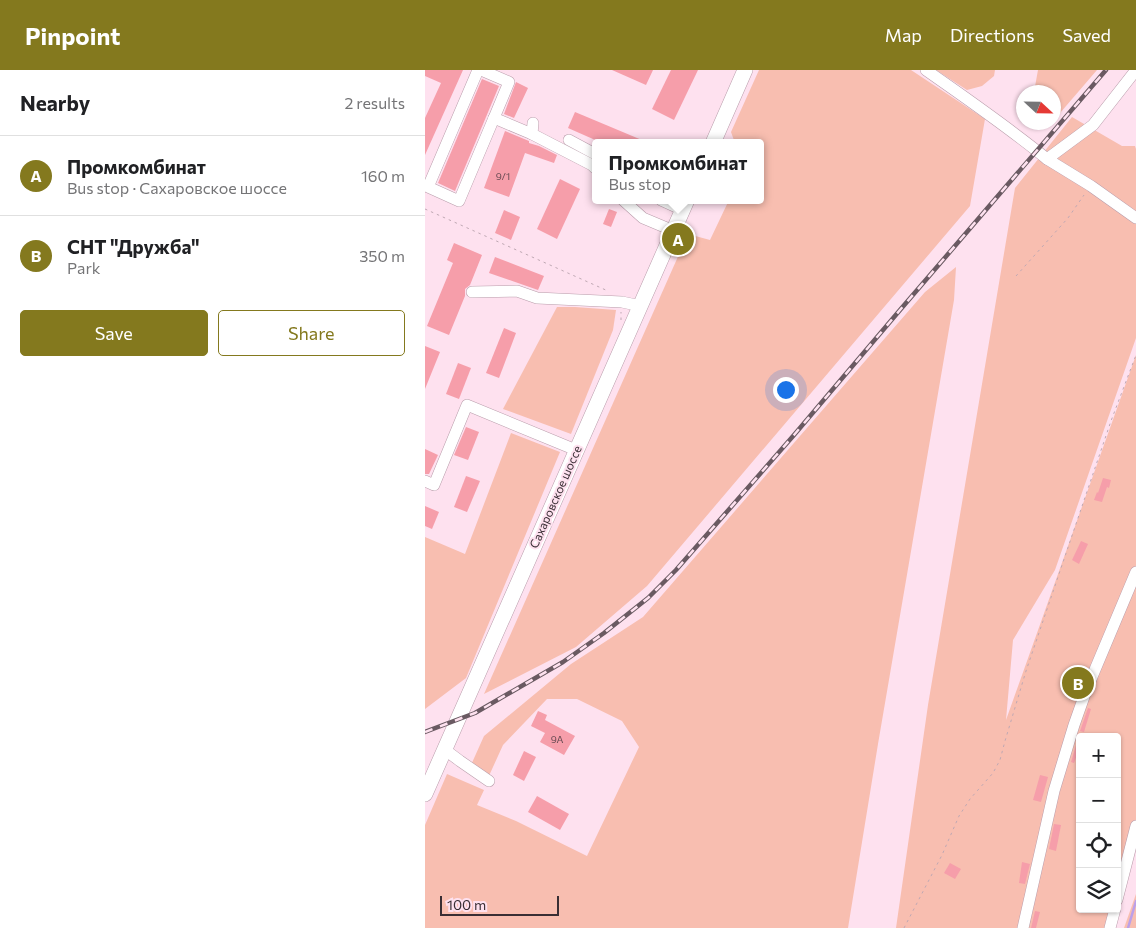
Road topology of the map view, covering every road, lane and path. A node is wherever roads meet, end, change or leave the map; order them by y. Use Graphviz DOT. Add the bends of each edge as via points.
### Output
graph roads {
  1 [pos="479,70"];
  2 [pos="745,70"];
  3 [pos="926,70"];
  4 [pos="1136,70"];
  5 [pos="494,118"];
  6 [pos="715,139"];
  7 [pos="569,140"];
  8 [pos="592,152"];
  9 [pos="1047,160"];
  10 [pos="592,165"];
  11 [pos="1091,186"];
  12 [pos="627,204"];
  13 [pos="685,205"];
  14 [pos="425,209"];
  15 [pos="1136,218"];
  16 [pos="674,231"];
  17 [pos="1016,276"];
  18 [pos="472,292"];
  19 [pos="614,294"];
  20 [pos="641,306"];
  21 [pos="1136,355"];
  22 [pos="576,450"];
  23 [pos="425,481"];
  24 [pos="1136,572"];
  25 [pos="444,749"];
  26 [pos="489,781"];
  27 [pos="425,794"];
  28 [pos="1136,826"];
  29 [pos="1121,884"];
  30 [pos="1114,913"];
  31 [pos="904,928"];
  32 [pos="1023,928"];
  33 [pos="1110,928"];
  1 -- 5 [label="street" via="509,82"];
  1 -- 5 [label="street" via="428,188 459,201"];
  2 -- 6 [label="main road"];
  3 -- 9 [label="street" via="1017,134"];
  4 -- 9 [label="street" via="1093,125"];
  5 -- 10 [label="street" via="532,129"];
  7 -- 8 [label="street"];
  9 -- 11 [label="street"];
  11 -- 15 [label="street"];
  11 -- 17 [label="path" via="1068,218"];
  12 -- 16 [label="street" via="643,218"];
  13 -- 16 [label="main road, Сахаровское шоссе"];
  14 -- 19 [label="path"];
  16 -- 20 [label="main road, Сахаровское шоссе"];
  18 -- 20 [label="street" via="517,290 537,298 622,302"];
  20 -- 22 [label="main road, Сахаровское шоссе"];
  21 -- 31 [label="path" via="1026,671 1000,760 959,816"];
  22 -- 23 [label="street" via="467,405 434,485"];
  22 -- 25 [label="main road, Сахаровское шоссе"];
  24 -- 32 [label="street" via="1074,725 1054,791"];
  25 -- 26 [label="street"];
  25 -- 27 [label="main road, Сахаровское шоссе"];
  28 -- 29 [label="street"];
  30 -- 33 [label="street"];
}
